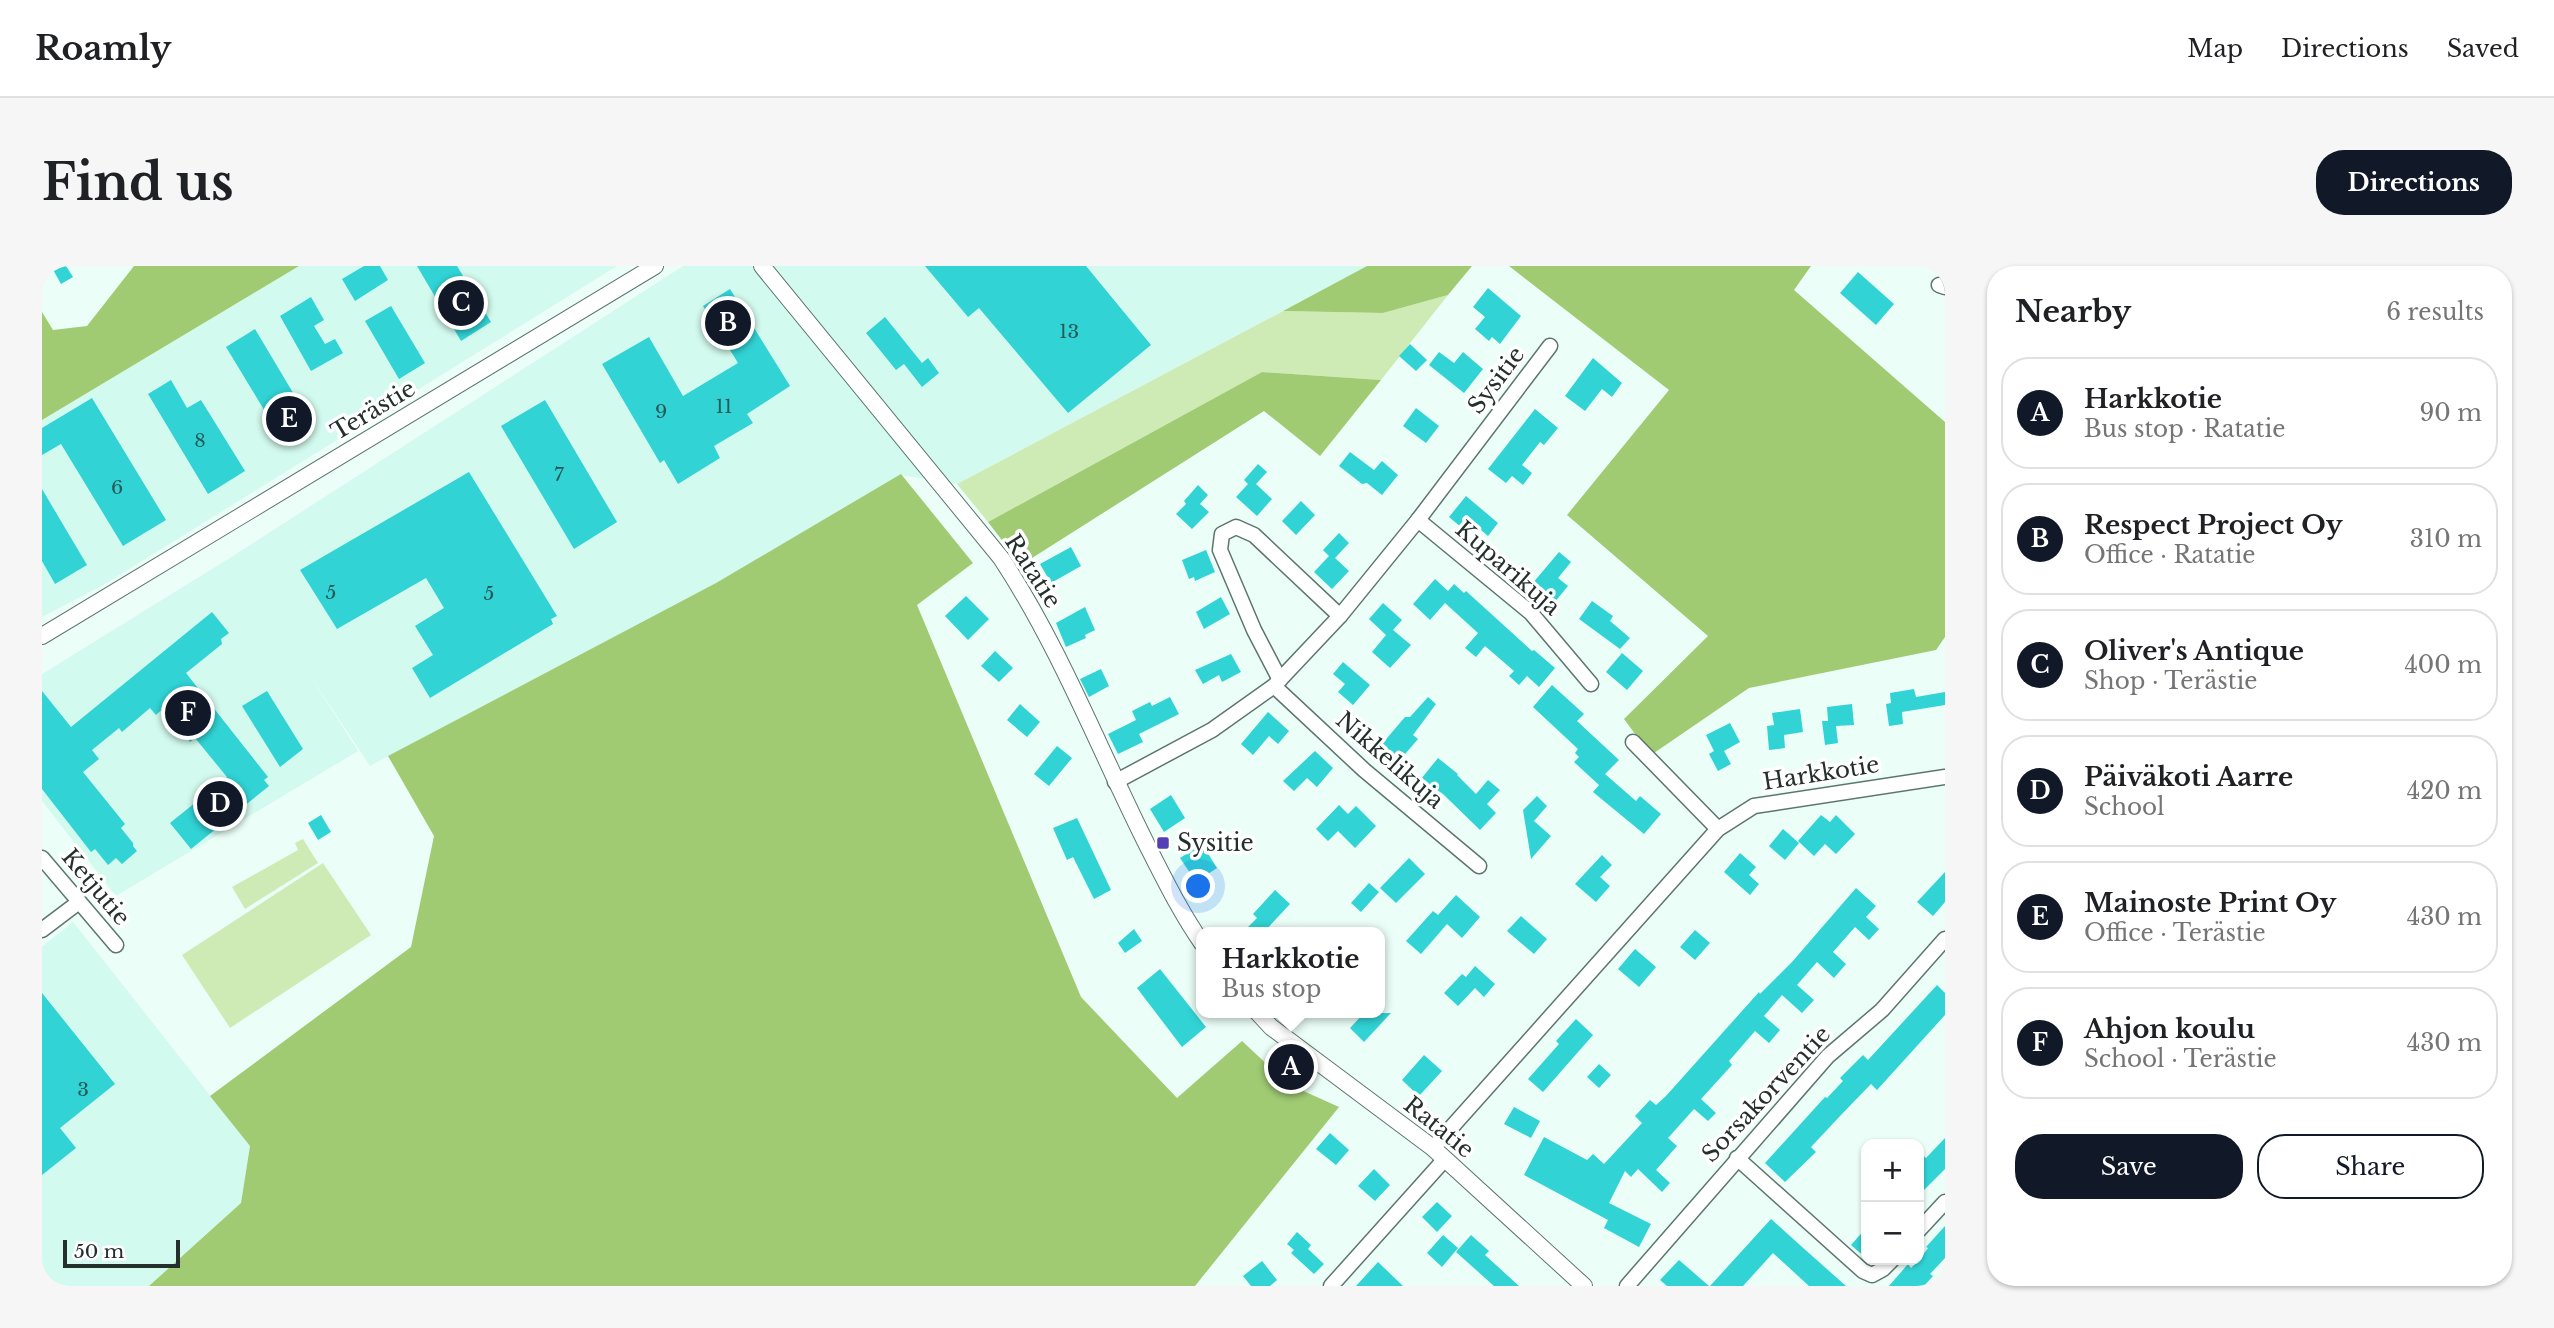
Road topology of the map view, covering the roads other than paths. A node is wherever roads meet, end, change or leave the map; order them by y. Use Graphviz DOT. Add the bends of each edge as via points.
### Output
graph roads {
  1 [pos="655,266"];
  2 [pos="762,266"];
  3 [pos="1550,346"];
  4 [pos="1418,520"];
  5 [pos="77,613"];
  6 [pos="1340,617"];
  7 [pos="42,627"];
  8 [pos="42,636"];
  9 [pos="1277,683"];
  10 [pos="1591,684"];
  11 [pos="1633,742"];
  12 [pos="1945,777"];
  13 [pos="1115,782"];
  14 [pos="1718,829"];
  15 [pos="42,858"];
  16 [pos="1479,866"];
  17 [pos="79,902"];
  18 [pos="42,930"];
  19 [pos="1196,934"];
  20 [pos="1945,939"];
  21 [pos="116,946"];
  22 [pos="1263,1018"];
  23 [pos="1439,1154"];
  24 [pos="1737,1158"];
  25 [pos="1945,1202"];
  26 [pos="1924,1225"];
  27 [pos="1887,1265"];
  28 [pos="1331,1286"];
  29 [pos="1584,1286"];
  30 [pos="1627,1286"];
  1 -- 5 [label="street, Terästie"];
  2 -- 13 [label="street, Ratatie" via="1001,558 1029,602"];
  3 -- 4 [label="street, Sysitie"];
  4 -- 6 [label="street, Sysitie"];
  4 -- 10 [label="street, Kuparikuja" via="1531,612"];
  5 -- 7 [label="street"];
  5 -- 8 [label="street, Terästie"];
  6 -- 9 [label="street, Sysitie"];
  6 -- 9 [label="street, Nikkelikuja" via="1254,534 1236,527 1222,534 1220,550"];
  9 -- 13 [label="street, Sysitie" via="1212,730"];
  9 -- 16 [label="street, Nikkelikuja" via="1364,770"];
  11 -- 14 [label="street"];
  12 -- 14 [label="street, Harkkotie" via="1754,806"];
  13 -- 19 [label="street, Ratatie"];
  14 -- 23 [label="street, Harkkotie"];
  15 -- 17 [label="street, Ketjutie"];
  17 -- 18 [label="street"];
  17 -- 21 [label="street, Ketjutie"];
  20 -- 24 [label="street, Sorsakorventie" via="1882,1010 1828,1056"];
  22 -- 23 [label="street, Ratatie"];
  23 -- 28 [label="street, Harkkotie"];
  23 -- 29 [label="street, Ratatie"];
  24 -- 27 [label="street" via="1863,1271 1872,1275"];
  24 -- 30 [label="street, Sorsakorventie"];
  25 -- 26 [label="street"];
}
